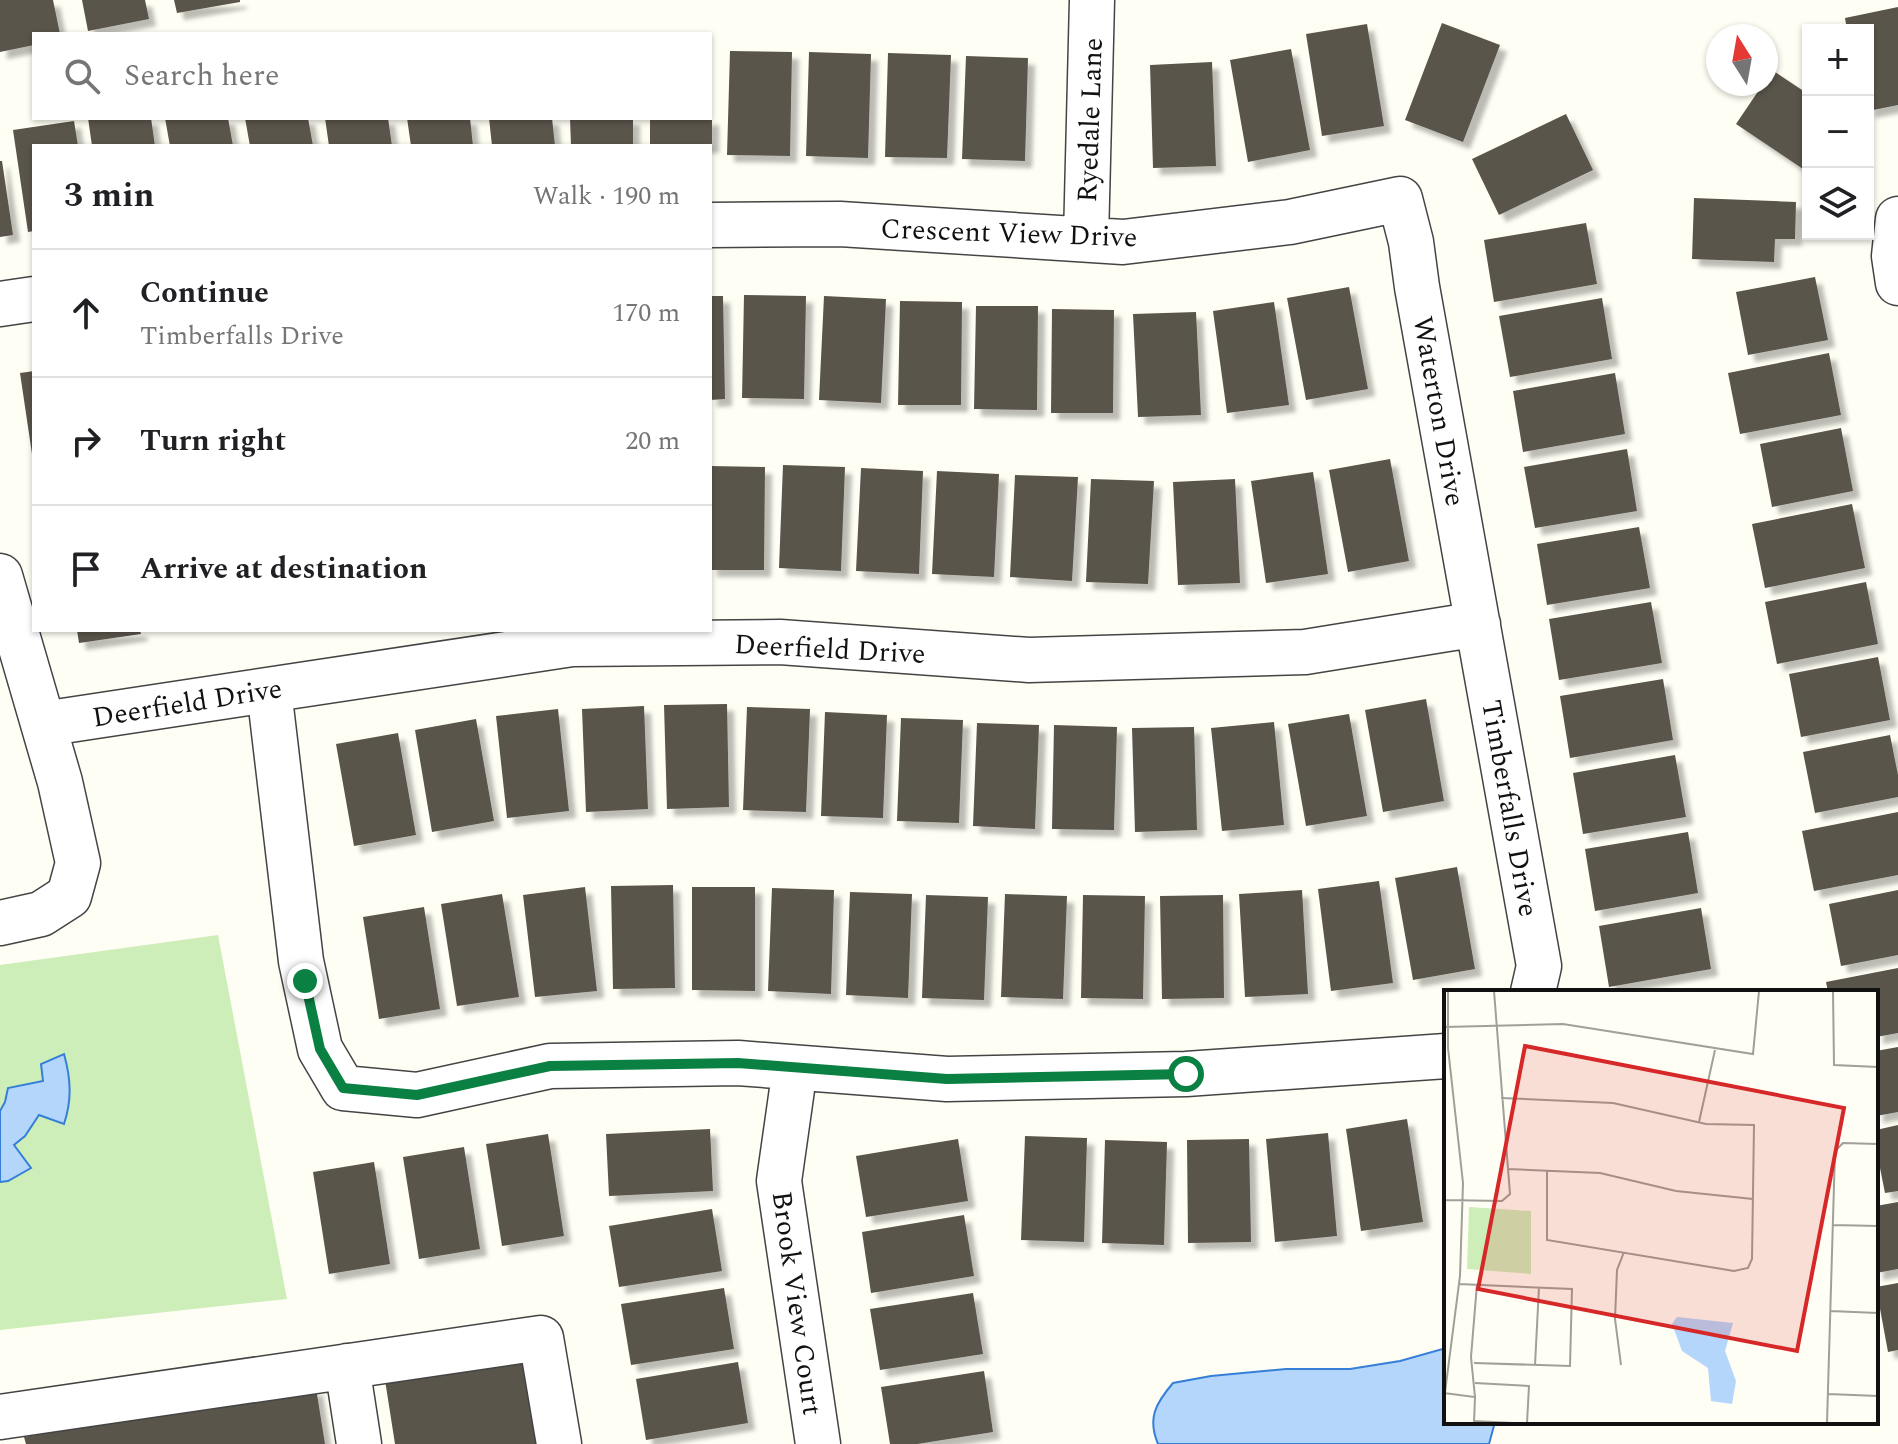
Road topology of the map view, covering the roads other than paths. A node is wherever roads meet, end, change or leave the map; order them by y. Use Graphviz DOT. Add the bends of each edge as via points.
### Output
graph roads {
  1 [pos="1092,0"];
  2 [pos="1400,199"];
  3 [pos="1898,219"];
  4 [pos="712,225"];
  5 [pos="1086,239"];
  6 [pos="1898,283"];
  7 [pos="32,299"];
  8 [pos="0,304"];
  9 [pos="0,576"];
  10 [pos="1478,624"];
  11 [pos="269,690"];
  12 [pos="43,724"];
  13 [pos="0,923"];
  14 [pos="1533,990"];
  15 [pos="1444,1056"];
  16 [pos="795,1068"];
  17 [pos="347,1366"];
  18 [pos="0,1417"];
  19 [pos="359,1444"];
  20 [pos="559,1444"];
  21 [pos="818,1444"];
  1 -- 5 [label="street, Ryedale Lane"];
  2 -- 5 [label="street, Crescent View Drive" via="1290,222 1123,242"];
  2 -- 10 [label="street, Waterton Drive"];
  3 -- 6 [label="street"];
  4 -- 5 [label="street, Crescent View Drive" via="840,224"];
  7 -- 8 [label="street"];
  9 -- 12 [label="street"];
  10 -- 11 [label="street, Deerfield Drive" via="1305,652 1029,660 780,642 572,644"];
  10 -- 14 [label="street, Timberfalls Drive" via="1539,966"];
  11 -- 12 [label="street, Deerfield Drive"];
  11 -- 16 [label="street" via="301,961 320,1049 343,1088 417,1095 550,1066 738,1063"];
  12 -- 13 [label="street" via="78,863 69,896 41,914"];
  15 -- 16 [label="street" via="1186,1074 963,1078"];
  16 -- 21 [label="street, Brook View Court" via="779,1181"];
  17 -- 18 [label="street"];
  17 -- 19 [label="street"];
  17 -- 20 [label="street" via="541,1338"];
}
